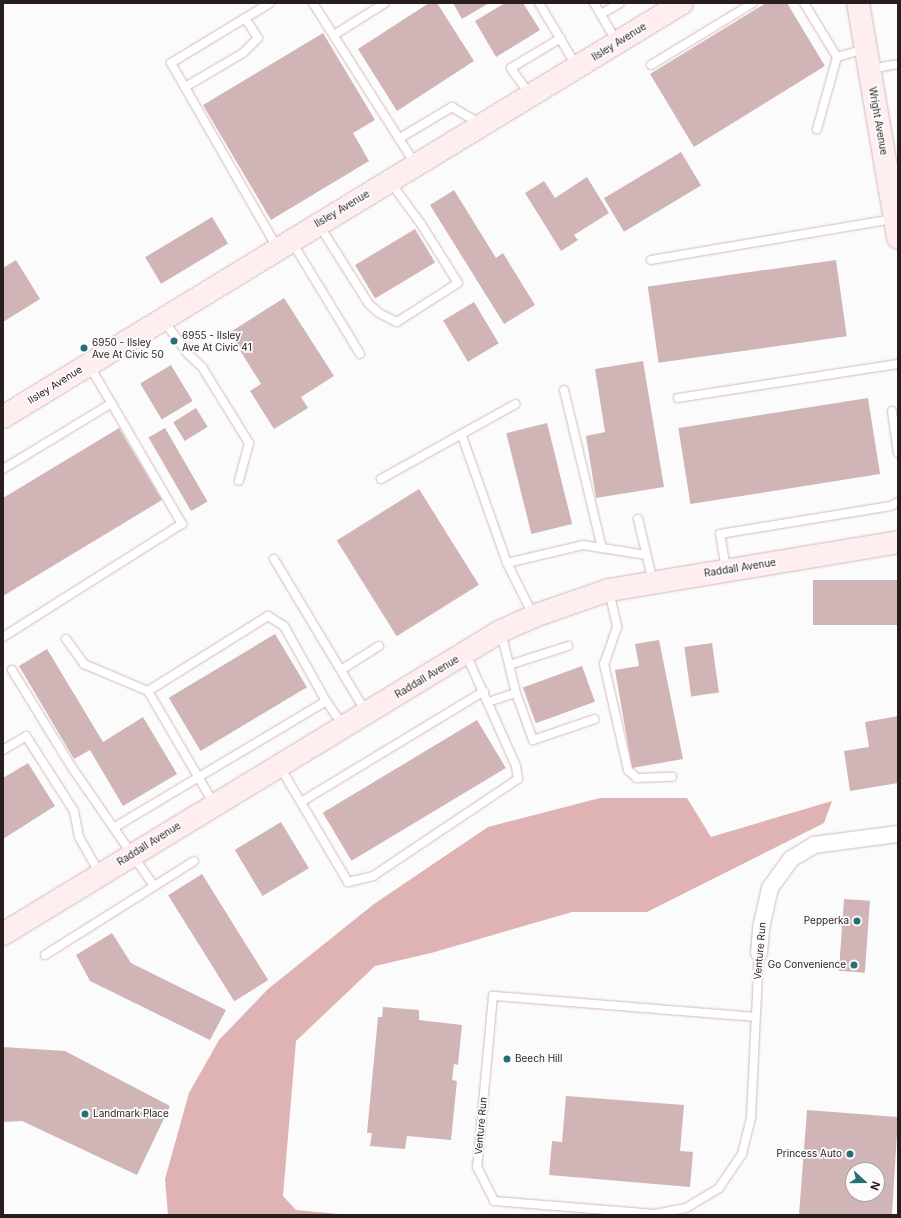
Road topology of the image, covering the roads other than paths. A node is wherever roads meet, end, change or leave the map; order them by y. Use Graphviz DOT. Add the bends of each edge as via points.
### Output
graph roads {
  1 [pos="270,3"];
  2 [pos="313,3"];
  3 [pos="385,3"];
  4 [pos="539,3"];
  5 [pos="594,3"];
  6 [pos="620,3"];
  7 [pos="682,3"];
  8 [pos="753,3"];
  9 [pos="804,3"];
  10 [pos="858,3"];
  11 [pos="601,14"];
  12 [pos="245,18"];
  13 [pos="334,35"];
  14 [pos="561,38"];
  15 [pos="618,43"];
  16 [pos="837,57"];
  17 [pos="868,59"];
  18 [pos="898,64"];
  19 [pos="651,65"];
  20 [pos="577,68"];
  21 [pos="185,87"];
  22 [pos="531,96"];
  23 [pos="482,126"];
  24 [pos="817,129"];
  25 [pos="400,138"];
  26 [pos="416,166"];
  27 [pos="390,180"];
  28 [pos="318,223"];
  29 [pos="896,228"];
  30 [pos="284,244"];
  31 [pos="651,260"];
  32 [pos="162,319"];
  33 [pos="360,354"];
  34 [pos="89,364"];
  35 [pos="898,364"];
  36 [pos="564,390"];
  37 [pos="678,398"];
  38 [pos="112,403"];
  39 [pos="516,404"];
  40 [pos="892,412"];
  41 [pos="3,417"];
  42 [pos="462,436"];
  43 [pos="898,453"];
  44 [pos="3,470"];
  45 [pos="381,479"];
  46 [pos="240,481"];
  47 [pos="898,502"];
  48 [pos="638,519"];
  49 [pos="898,542"];
  50 [pos="602,548"];
  51 [pos="646,555"];
  52 [pos="274,559"];
  53 [pos="507,563"];
  54 [pos="726,571"];
  55 [pos="653,583"];
  56 [pos="609,590"];
  57 [pos="534,616"];
  58 [pos="501,631"];
  59 [pos="3,637"];
  60 [pos="66,639"];
  61 [pos="379,646"];
  62 [pos="568,646"];
  63 [pos="466,654"];
  64 [pos="509,666"];
  65 [pos="12,670"];
  66 [pos="341,670"];
  67 [pos="148,691"];
  68 [pos="484,691"];
  69 [pos="516,693"];
  70 [pos="326,701"];
  71 [pos="488,702"];
  72 [pos="366,712"];
  73 [pos="595,720"];
  74 [pos="344,726"];
  75 [pos="3,750"];
  76 [pos="278,765"];
  77 [pos="198,777"];
  78 [pos="672,777"];
  79 [pos="301,802"];
  80 [pos="214,804"];
  81 [pos="115,827"];
  82 [pos="898,834"];
  83 [pos="133,854"];
  84 [pos="194,861"];
  85 [pos="101,875"];
  86 [pos="154,886"];
  87 [pos="3,934"];
  88 [pos="759,953"];
  89 [pos="45,956"];
  90 [pos="755,1017"];
  1 -- 12 [label="lane"];
  2 -- 13 [label="lane"];
  3 -- 13 [label="lane"];
  4 -- 14 [label="lane"];
  5 -- 11 [label="lane"];
  6 -- 11 [label="lane"];
  7 -- 15 [label="street, Ilsley Avenue"];
  8 -- 19 [label="lane"];
  9 -- 16 [label="lane"];
  10 -- 17 [label="street, Wright Avenue"];
  11 -- 15 [label="lane"];
  12 -- 21 [label="lane" via="258,38 243,53"];
  12 -- 21 [label="lane" via="171,63"];
  13 -- 25 [label="lane"];
  14 -- 20 [label="lane"];
  14 -- 22 [label="lane" via="511,68"];
  15 -- 20 [label="street, Ilsley Avenue"];
  16 -- 17 [label="lane"];
  16 -- 24 [label="lane"];
  17 -- 18 [label="lane"];
  17 -- 29 [label="street, Wright Avenue"];
  20 -- 22 [label="street, Ilsley Avenue"];
  21 -- 30 [label="lane"];
  22 -- 23 [label="street, Ilsley Avenue"];
  23 -- 25 [label="lane" via="452,107"];
  23 -- 26 [label="street, Ilsley Avenue"];
  25 -- 26 [label="lane"];
  26 -- 27 [label="street, Ilsley Avenue"];
  27 -- 28 [label="street, Ilsley Avenue"];
  27 -- 28 [label="lane" via="458,283 397,322 379,313 370,304"];
  28 -- 30 [label="street, Ilsley Avenue"];
  29 -- 31 [label="lane"];
  30 -- 32 [label="street, Ilsley Avenue"];
  30 -- 33 [label="lane"];
  32 -- 34 [label="street, Ilsley Avenue"];
  32 -- 46 [label="lane" via="187,354 202,367 249,443"];
  34 -- 38 [label="lane"];
  34 -- 41 [label="street, Ilsley Avenue"];
  35 -- 37 [label="lane"];
  36 -- 50 [label="lane"];
  38 -- 44 [label="lane"];
  38 -- 59 [label="lane" via="182,524"];
  39 -- 42 [label="lane"];
  40 -- 43 [label="lane"];
  42 -- 45 [label="lane"];
  42 -- 53 [label="lane"];
  47 -- 54 [label="lane" via="891,506 720,534"];
  48 -- 51 [label="lane"];
  49 -- 54 [label="street, Raddall Avenue"];
  50 -- 51 [label="lane"];
  50 -- 53 [label="lane" via="583,545"];
  51 -- 55 [label="lane"];
  52 -- 66 [label="lane"];
  53 -- 57 [label="lane"];
  54 -- 55 [label="street, Raddall Avenue"];
  55 -- 56 [label="street, Raddall Avenue"];
  56 -- 57 [label="street, Raddall Avenue"];
  56 -- 78 [label="lane" via="617,627 604,664 628,770 638,778"];
  57 -- 58 [label="street, Raddall Avenue"];
  58 -- 63 [label="street, Raddall Avenue"];
  58 -- 64 [label="lane"];
  60 -- 67 [label="lane" via="84,664"];
  61 -- 66 [label="lane"];
  62 -- 64 [label="lane"];
  63 -- 68 [label="lane"];
  63 -- 72 [label="street, Raddall Avenue"];
  64 -- 69 [label="lane"];
  65 -- 81 [label="lane" via="73,769"];
  66 -- 72 [label="lane"];
  67 -- 70 [label="lane" via="268,616 284,626"];
  67 -- 77 [label="lane"];
  68 -- 71 [label="lane"];
  68 -- 79 [label="lane"];
  69 -- 71 [label="lane"];
  69 -- 73 [label="lane" via="533,740"];
  70 -- 74 [label="lane"];
  70 -- 77 [label="lane"];
  71 -- 79 [label="lane" via="516,766 518,779 372,876 348,882"];
  72 -- 74 [label="street, Raddall Avenue"];
  74 -- 76 [label="street, Raddall Avenue"];
  75 -- 85 [label="lane" via="26,736 74,811 79,837"];
  76 -- 79 [label="lane"];
  76 -- 80 [label="street, Raddall Avenue"];
  77 -- 80 [label="lane"];
  77 -- 81 [label="lane"];
  80 -- 83 [label="street, Raddall Avenue"];
  81 -- 83 [label="lane"];
  82 -- 88 [label="street, Venture Run" via="814,845 791,859 770,888 761,928"];
  83 -- 85 [label="street, Raddall Avenue"];
  83 -- 86 [label="lane"];
  84 -- 86 [label="lane"];
  85 -- 87 [label="street, Raddall Avenue"];
  86 -- 89 [label="lane"];
  88 -- 90 [label="lane, Venture Run"];
  90 -- 90 [label="lane, Venture Run" via="493,996 477,1167 494,1201 654,1214 686,1208 718,1188 742,1154 751,1116"];
}
